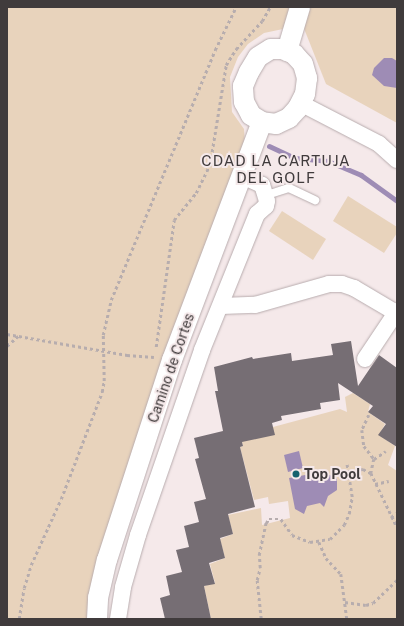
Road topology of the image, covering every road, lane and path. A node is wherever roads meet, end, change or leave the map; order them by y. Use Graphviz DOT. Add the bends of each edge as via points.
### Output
graph roads {
  1 [pos="236,7"];
  2 [pos="270,7"];
  3 [pos="300,7"];
  4 [pos="287,51"];
  5 [pos="300,103"];
  6 [pos="262,122"];
  7 [pos="397,160"];
  8 [pos="248,179"];
  9 [pos="267,195"];
  10 [pos="315,200"];
  11 [pos="221,306"];
  12 [pos="396,316"];
  13 [pos="7,334"];
  14 [pos="18,336"];
  15 [pos="7,346"];
  16 [pos="103,351"];
  17 [pos="164,358"];
  18 [pos="365,359"];
  19 [pos="369,415"];
  20 [pos="386,451"];
  21 [pos="374,459"];
  22 [pos="347,464"];
  23 [pos="349,471"];
  24 [pos="371,473"];
  25 [pos="389,481"];
  26 [pos="375,484"];
  27 [pos="397,513"];
  28 [pos="391,516"];
  29 [pos="397,527"];
  30 [pos="319,542"];
  31 [pos="397,580"];
  32 [pos="345,602"];
  33 [pos="19,619"];
  34 [pos="97,619"];
  35 [pos="118,619"];
  36 [pos="261,619"];
  37 [pos="347,619"];
  1 -- 16 [label="path" via="221,37 111,300 106,316"];
  2 -- 17 [label="path" via="262,21 236,49 226,65 210,164 196,193 174,220"];
  3 -- 4 [label="street"];
  4 -- 5 [label="street" via="294,54 303,64 307,78 305,94"];
  4 -- 6 [label="street" via="271,49 258,57 243,86 244,102 251,115"];
  5 -- 6 [label="street" via="290,118 276,124"];
  5 -- 7 [label="street" via="379,144"];
  6 -- 8 [label="street, Camino de Cortes"];
  8 -- 9 [label="street" via="262,185"];
  8 -- 17 [label="street, Camino de Cortes"];
  9 -- 10 [label="lane" via="289,188"];
  9 -- 11 [label="street" via="266,206 257,214"];
  11 -- 12 [label="street" via="255,305 329,284 342,284 354,288"];
  11 -- 35 [label="street" via="202,350 138,535 123,587"];
  12 -- 18 [label="street"];
  13 -- 14 [label="path"];
  14 -- 15 [label="path"];
  14 -- 16 [label="path"];
  16 -- 17 [label="path"];
  16 -- 33 [label="path" via="102,392 61,500 31,565"];
  17 -- 34 [label="street, Camino de Cortes" via="107,560 98,598"];
  19 -- 21 [label="path" via="364,424 364,446"];
  20 -- 21 [label="path"];
  21 -- 24 [label="path"];
  22 -- 23 [label="path"];
  23 -- 24 [label="path" via="363,470"];
  23 -- 30 [label="path" via="352,497 349,514 337,533"];
  24 -- 26 [label="path"];
  25 -- 26 [label="path"];
  26 -- 28 [label="path"];
  27 -- 28 [label="path"];
  28 -- 29 [label="path"];
  30 -- 32 [label="path" via="326,558 341,574"];
  30 -- 36 [label="path" via="300,540 286,528 281,519 269,519 259,555 260,568 257,580"];
  31 -- 32 [label="path" via="373,603 366,605"];
  32 -- 37 [label="path"];
}
